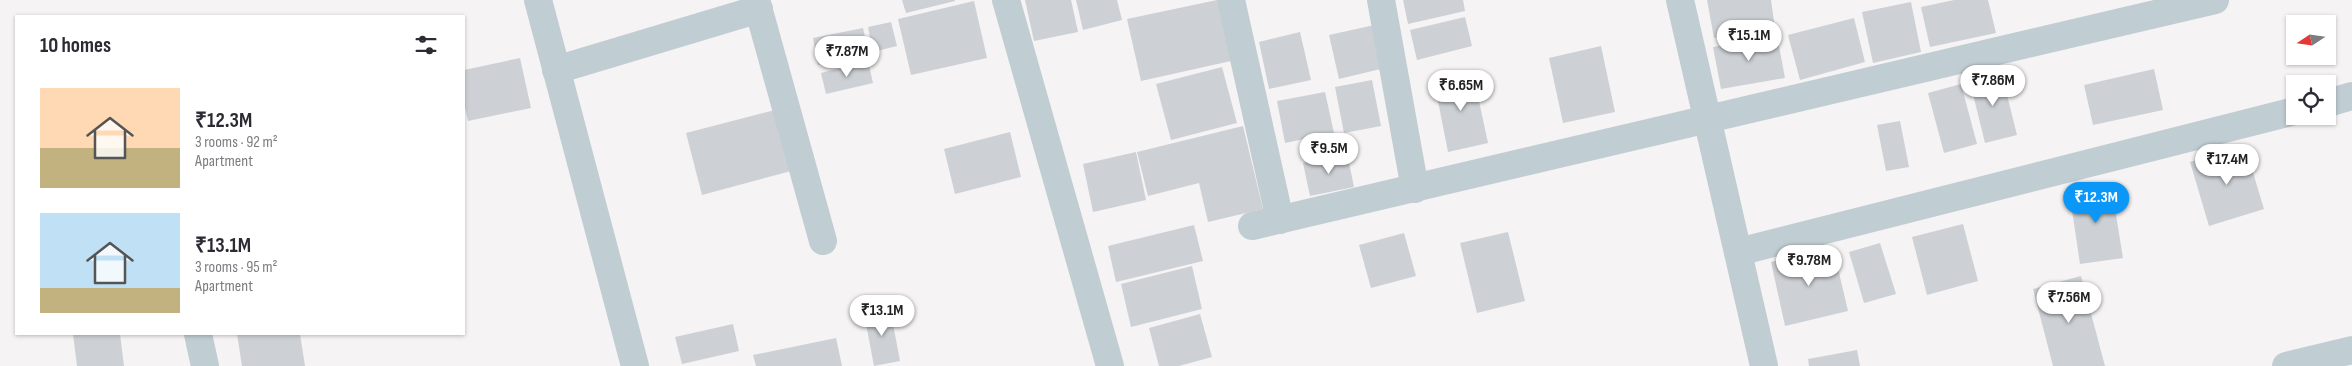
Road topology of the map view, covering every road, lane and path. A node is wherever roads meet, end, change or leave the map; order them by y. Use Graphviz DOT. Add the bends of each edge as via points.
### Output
graph roads {
  1 [pos="538,0"];
  2 [pos="1006,0"];
  3 [pos="1231,0"];
  4 [pos="1381,0"];
  5 [pos="1680,0"];
  6 [pos="2215,0"];
  7 [pos="757,5"];
  8 [pos="556,70"];
  9 [pos="2352,96"];
  10 [pos="2336,101"];
  11 [pos="2286,114"];
  12 [pos="1708,120"];
  13 [pos="1415,189"];
  14 [pos="1280,220"];
  15 [pos="1252,226"];
  16 [pos="823,240"];
  17 [pos="1738,252"];
  18 [pos="198,335"];
  19 [pos="2352,350"];
  20 [pos="205,366"];
  21 [pos="635,366"];
  22 [pos="1110,366"];
  23 [pos="1764,366"];
  24 [pos="2286,366"];
  1 -- 8 [label="street"];
  2 -- 22 [label="street"];
  3 -- 14 [label="street"];
  4 -- 13 [label="street"];
  5 -- 12 [label="street"];
  6 -- 12 [label="street"];
  7 -- 8 [label="street"];
  7 -- 16 [label="street"];
  8 -- 21 [label="street"];
  9 -- 10 [label="street"];
  11 -- 17 [label="street"];
  12 -- 13 [label="street"];
  12 -- 17 [label="street"];
  13 -- 14 [label="street"];
  14 -- 15 [label="street"];
  17 -- 23 [label="street"];
  18 -- 20 [label="street"];
  19 -- 24 [label="street"];
}
